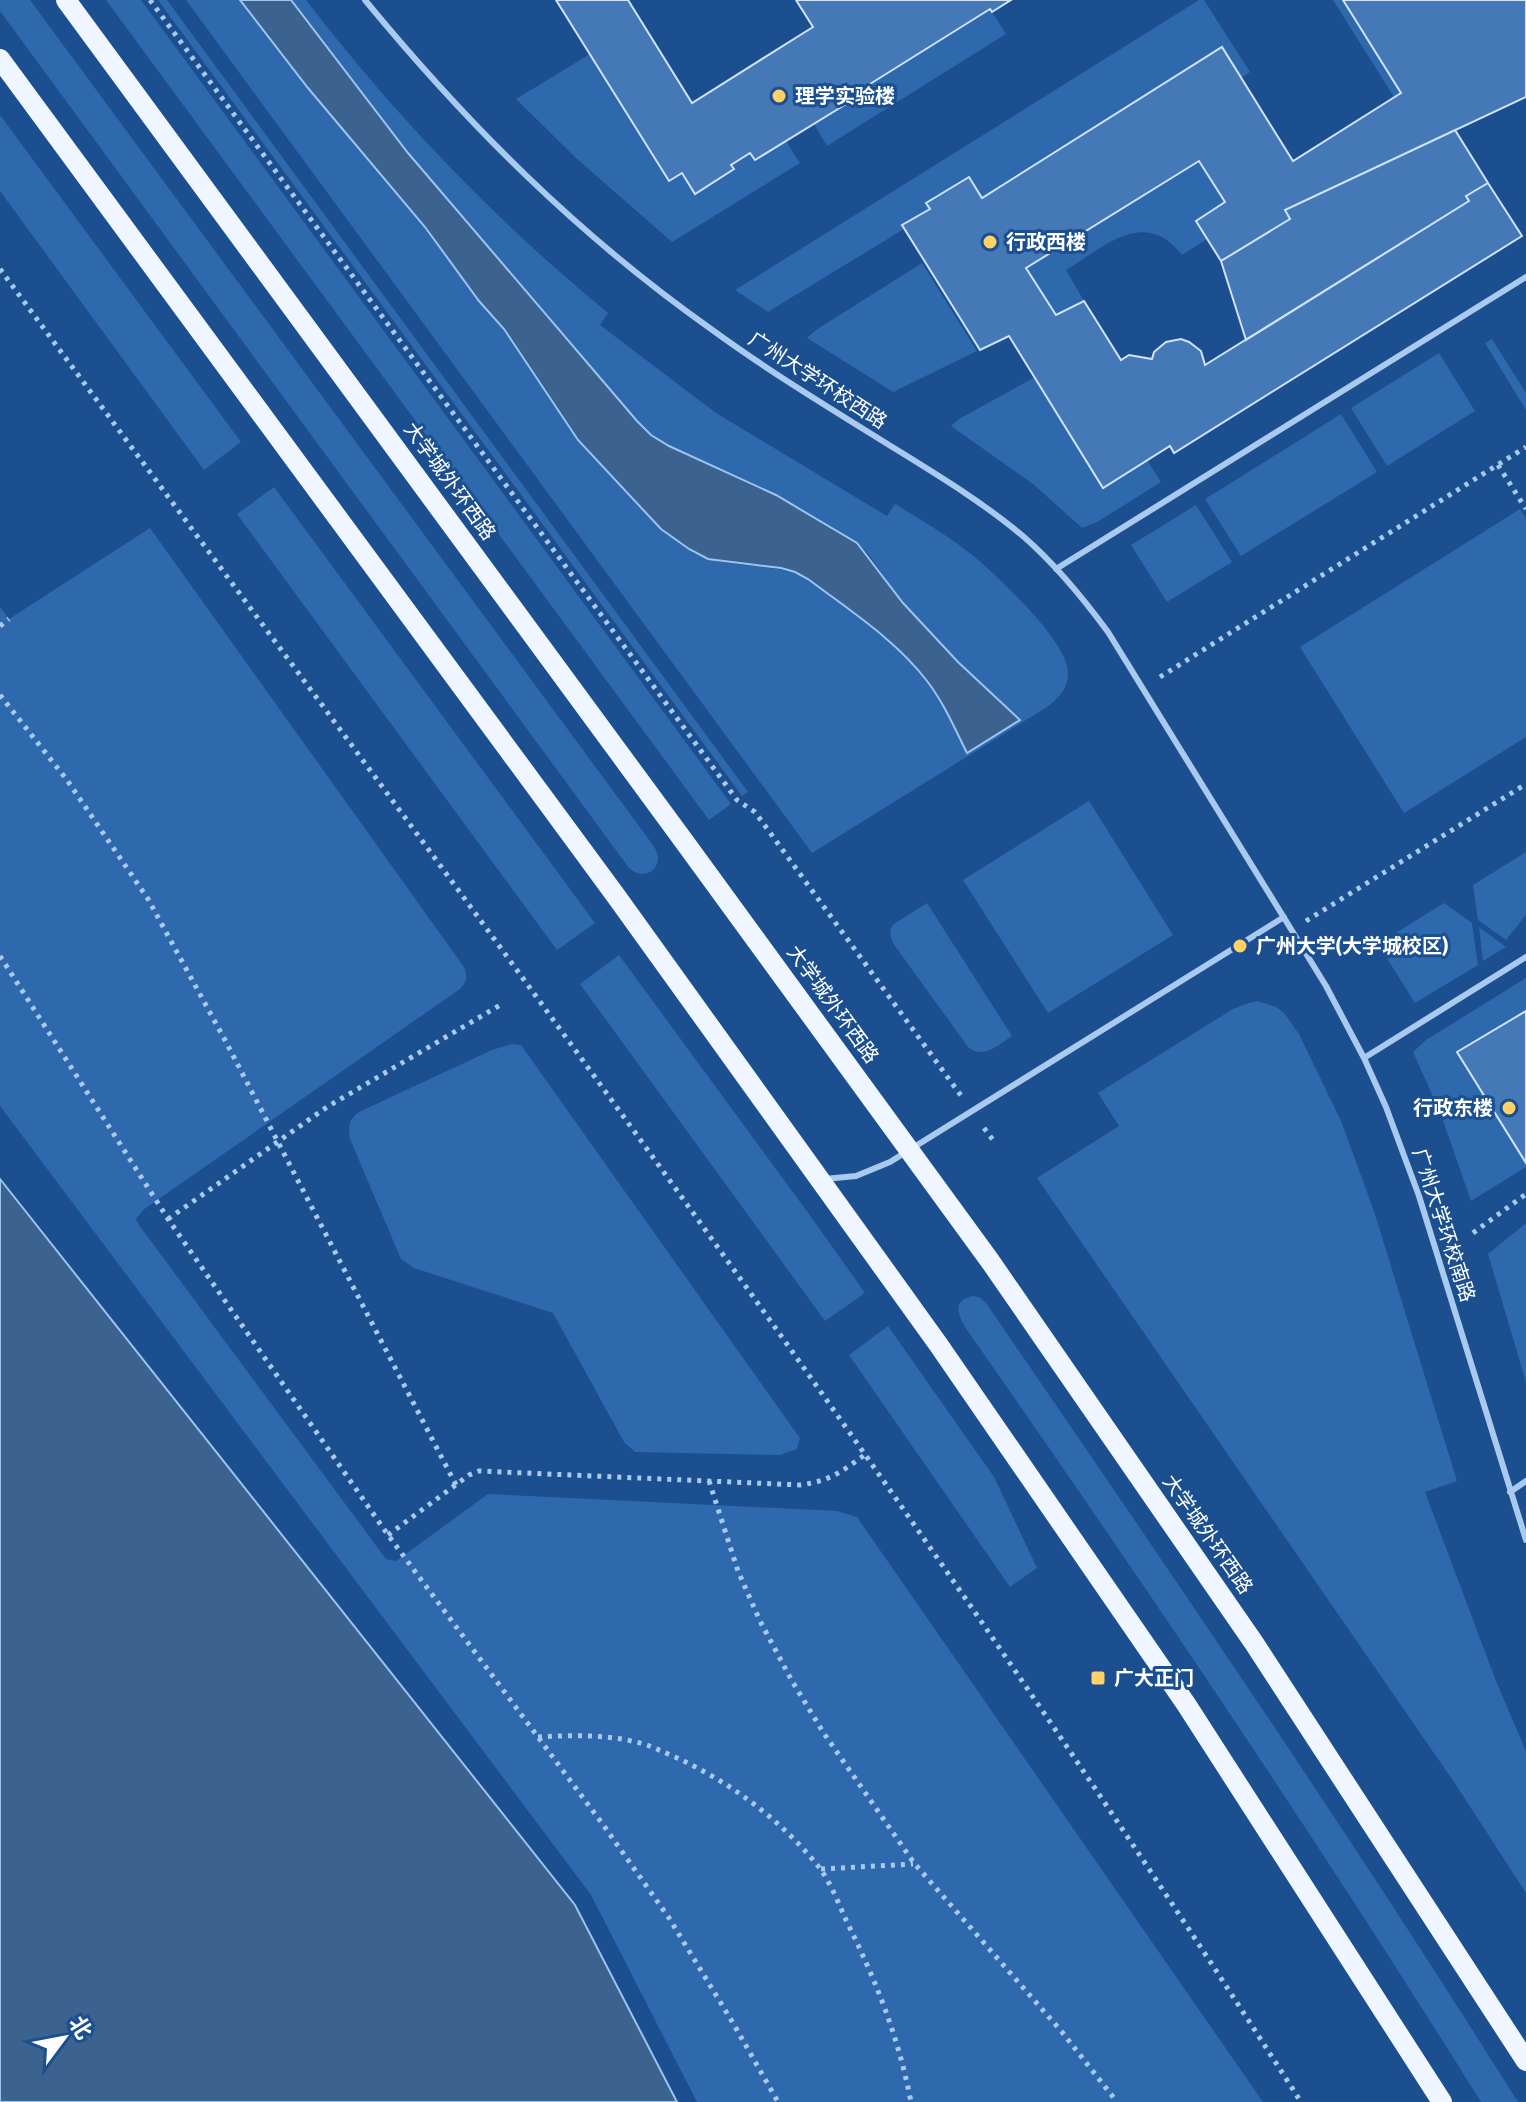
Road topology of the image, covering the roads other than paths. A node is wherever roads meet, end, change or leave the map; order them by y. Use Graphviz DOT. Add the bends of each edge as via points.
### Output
graph roads {
  1 [pos="66,0"];
  2 [pos="365,0"];
  3 [pos="0,59"];
  4 [pos="1526,277"];
  5 [pos="1056,569"];
  6 [pos="1219,812"];
  7 [pos="1284,917"];
  8 [pos="1526,957"];
  9 [pos="1364,1058"];
  10 [pos="909,1151"];
  11 [pos="819,1179"];
  12 [pos="1526,1481"];
  13 [pos="1510,1492"];
  14 [pos="1526,1540"];
  15 [pos="1526,2061"];
  16 [pos="1442,2102"];
  1 -- 10 [label="main road, 大学城外环西路"];
  2 -- 5 [label="lane, 广州大学环校西路" via="494,144 620,261 796,388 991,511"];
  3 -- 11 [label="main road"];
  4 -- 5 [label="lane"];
  5 -- 6 [label="lane, 广州大学环校西路" via="1108,632"];
  6 -- 7 [label="lane, 广州大学环校南路"];
  7 -- 9 [label="lane, 广州大学环校南路"];
  7 -- 10 [label="lane"];
  8 -- 9 [label="lane"];
  9 -- 13 [label="lane, 广州大学环校南路" via="1419,1196"];
  10 -- 11 [label="lane" via="856,1176"];
  10 -- 15 [label="main road, 大学城外环西路" via="1254,1643"];
  11 -- 16 [label="main road" via="1186,1704"];
  12 -- 13 [label="lane"];
  13 -- 14 [label="lane, 广州大学环校南路"];
}
